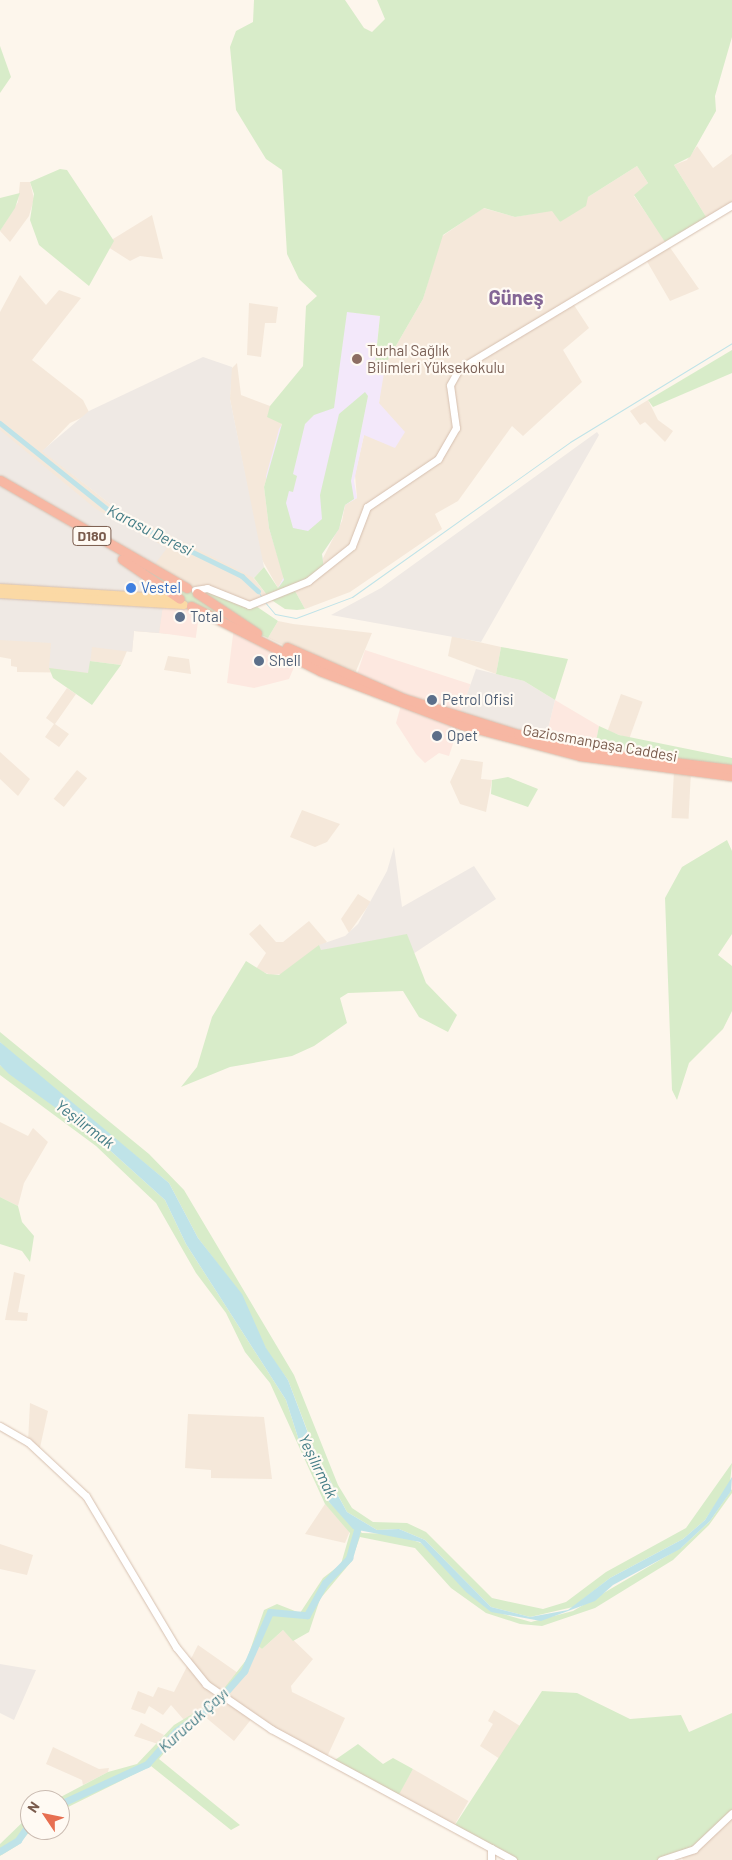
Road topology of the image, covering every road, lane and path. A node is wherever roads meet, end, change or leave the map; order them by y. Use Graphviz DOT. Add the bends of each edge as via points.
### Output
graph roads {
  1 [pos="732,204"];
  2 [pos="0,480"];
  3 [pos="0,485"];
  4 [pos="0,588"];
  5 [pos="193,590"];
  6 [pos="0,594"];
  7 [pos="185,604"];
  8 [pos="732,769"];
  9 [pos="732,776"];
  10 [pos="0,1426"];
  11 [pos="732,1813"];
  12 [pos="491,1848"];
  13 [pos="491,1860"];
  14 [pos="513,1860"];
  15 [pos="661,1860"];
  1 -- 5 [label="street" via="459,369 450,385 456,428 436,462 367,507 356,541 298,587 259,603 238,604 207,588"];
  2 -- 5 [label="highway, D180"];
  3 -- 7 [label="highway, D180"];
  4 -- 7 [label="main road, Gaziosmanpaşa Caddesi"];
  5 -- 7 [label="highway"];
  5 -- 7 [label="highway"];
  5 -- 8 [label="highway, Gaziosmanpaşa Caddesi / D180" via="253,630 323,665 464,718 594,751"];
  6 -- 7 [label="main road, Gaziosmanpaşa Caddesi"];
  7 -- 9 [label="highway, Gaziosmanpaşa Caddesi / D180" via="328,674 462,726 580,756"];
  10 -- 12 [label="street" via="28,1442 86,1496 184,1660 214,1692"];
  11 -- 15 [label="street" via="694,1849"];
  12 -- 13 [label="street"];
  12 -- 14 [label="street"];
}
